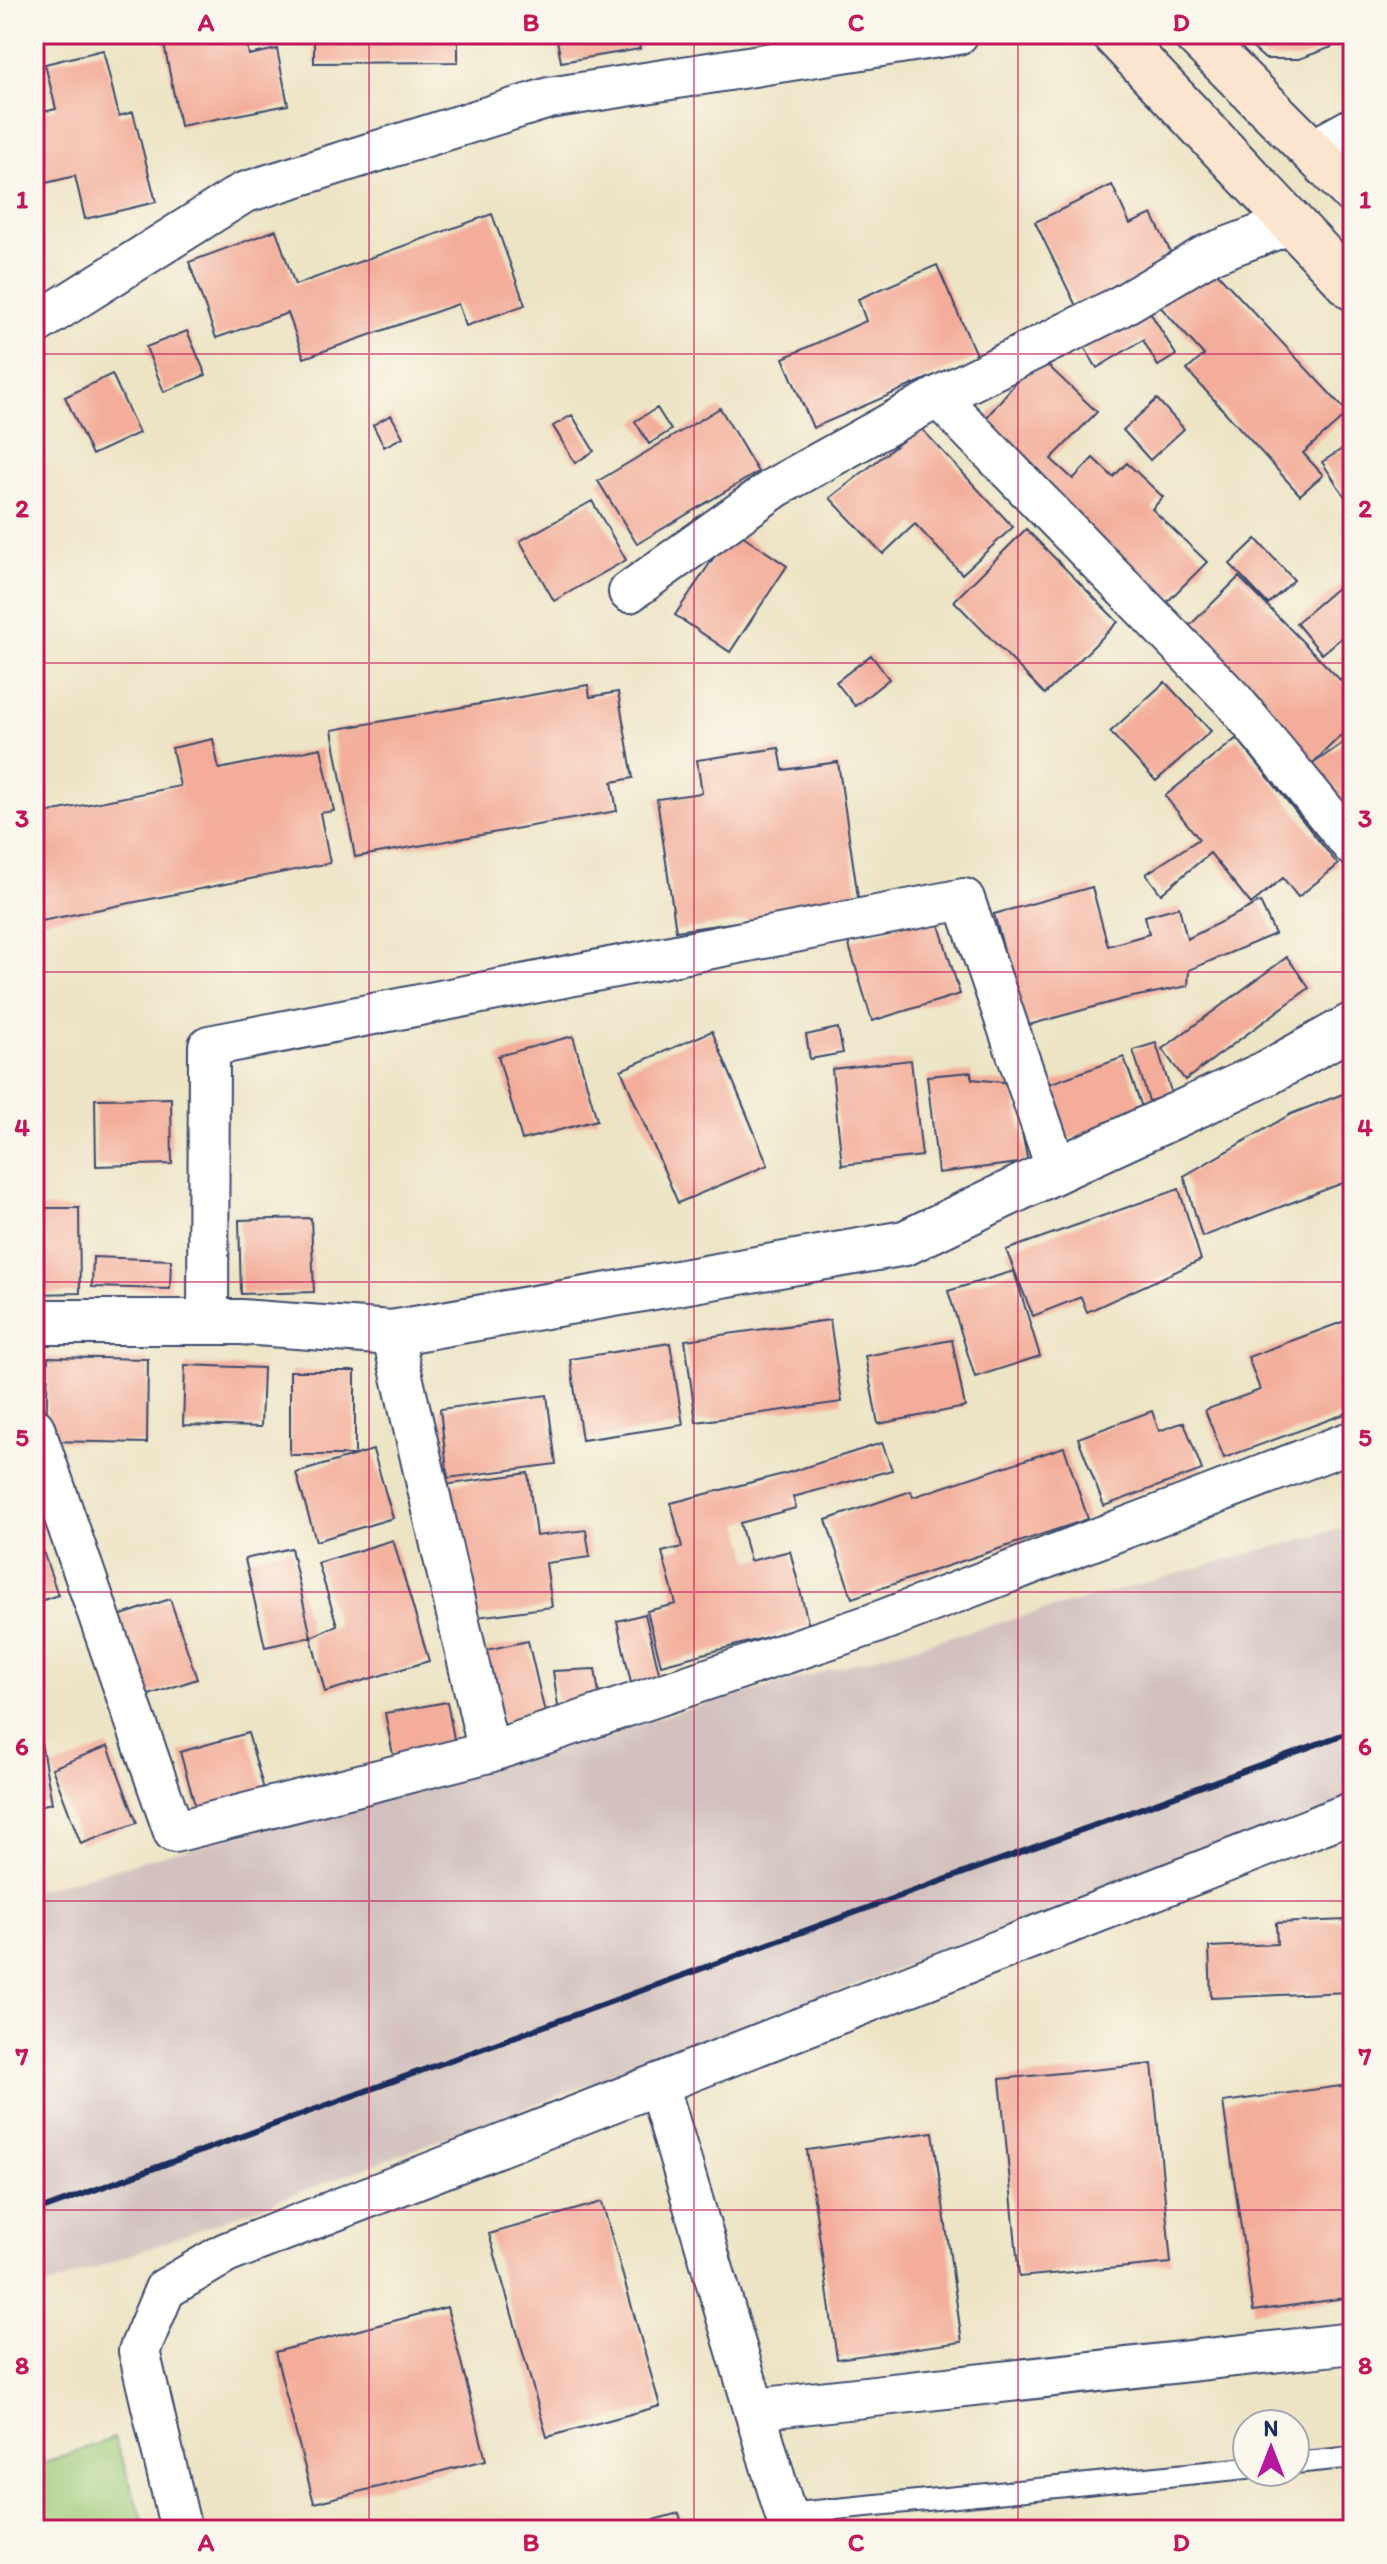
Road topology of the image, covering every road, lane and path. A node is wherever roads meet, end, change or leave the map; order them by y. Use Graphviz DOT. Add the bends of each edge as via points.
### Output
graph roads {
  1 [pos="958,34"];
  2 [pos="1114,34"];
  3 [pos="1195,34"];
  4 [pos="1353,128"];
  5 [pos="1311,151"];
  6 [pos="1353,192"];
  7 [pos="1292,223"];
  8 [pos="1353,288"];
  9 [pos="34,325"];
  10 [pos="938,397"];
  11 [pos="629,592"];
  12 [pos="1353,846"];
  13 [pos="1353,1025"];
  14 [pos="1057,1170"];
  15 [pos="34,1322"];
  16 [pos="208,1322"];
  17 [pos="392,1333"];
  18 [pos="34,1428"];
  19 [pos="1353,1441"];
  20 [pos="489,1752"];
  21 [pos="1353,1812"];
  22 [pos="658,2084"];
  23 [pos="1353,2343"];
  24 [pos="756,2409"];
  25 [pos="1353,2457"];
  26 [pos="1311,2461"];
  27 [pos="1231,2470"];
  28 [pos="788,2522"];
  29 [pos="181,2530"];
  1 -- 9 [label="street" via="549,98 243,193"];
  2 -- 7 [label="main road"];
  3 -- 5 [label="main road"];
  4 -- 5 [label="street"];
  5 -- 6 [label="main road"];
  7 -- 8 [label="main road"];
  7 -- 10 [label="street" via="1207,255 1119,307"];
  10 -- 11 [label="street" via="776,487"];
  10 -- 12 [label="street" via="1233,700"];
  13 -- 14 [label="street" via="1267,1073"];
  14 -- 16 [label="street" via="964,899 209,1046"];
  14 -- 17 [label="street" via="905,1243"];
  15 -- 16 [label="street"];
  16 -- 17 [label="street"];
  17 -- 20 [label="street"];
  18 -- 20 [label="street" via="174,1832"];
  19 -- 20 [label="street" via="873,1624"];
  21 -- 22 [label="street"];
  22 -- 24 [label="street"];
  22 -- 29 [label="street" via="226,2253 165,2289 139,2351"];
  23 -- 24 [label="street"];
  24 -- 28 [label="street"];
  25 -- 26 [label="lane"];
  27 -- 28 [label="lane"];
}
